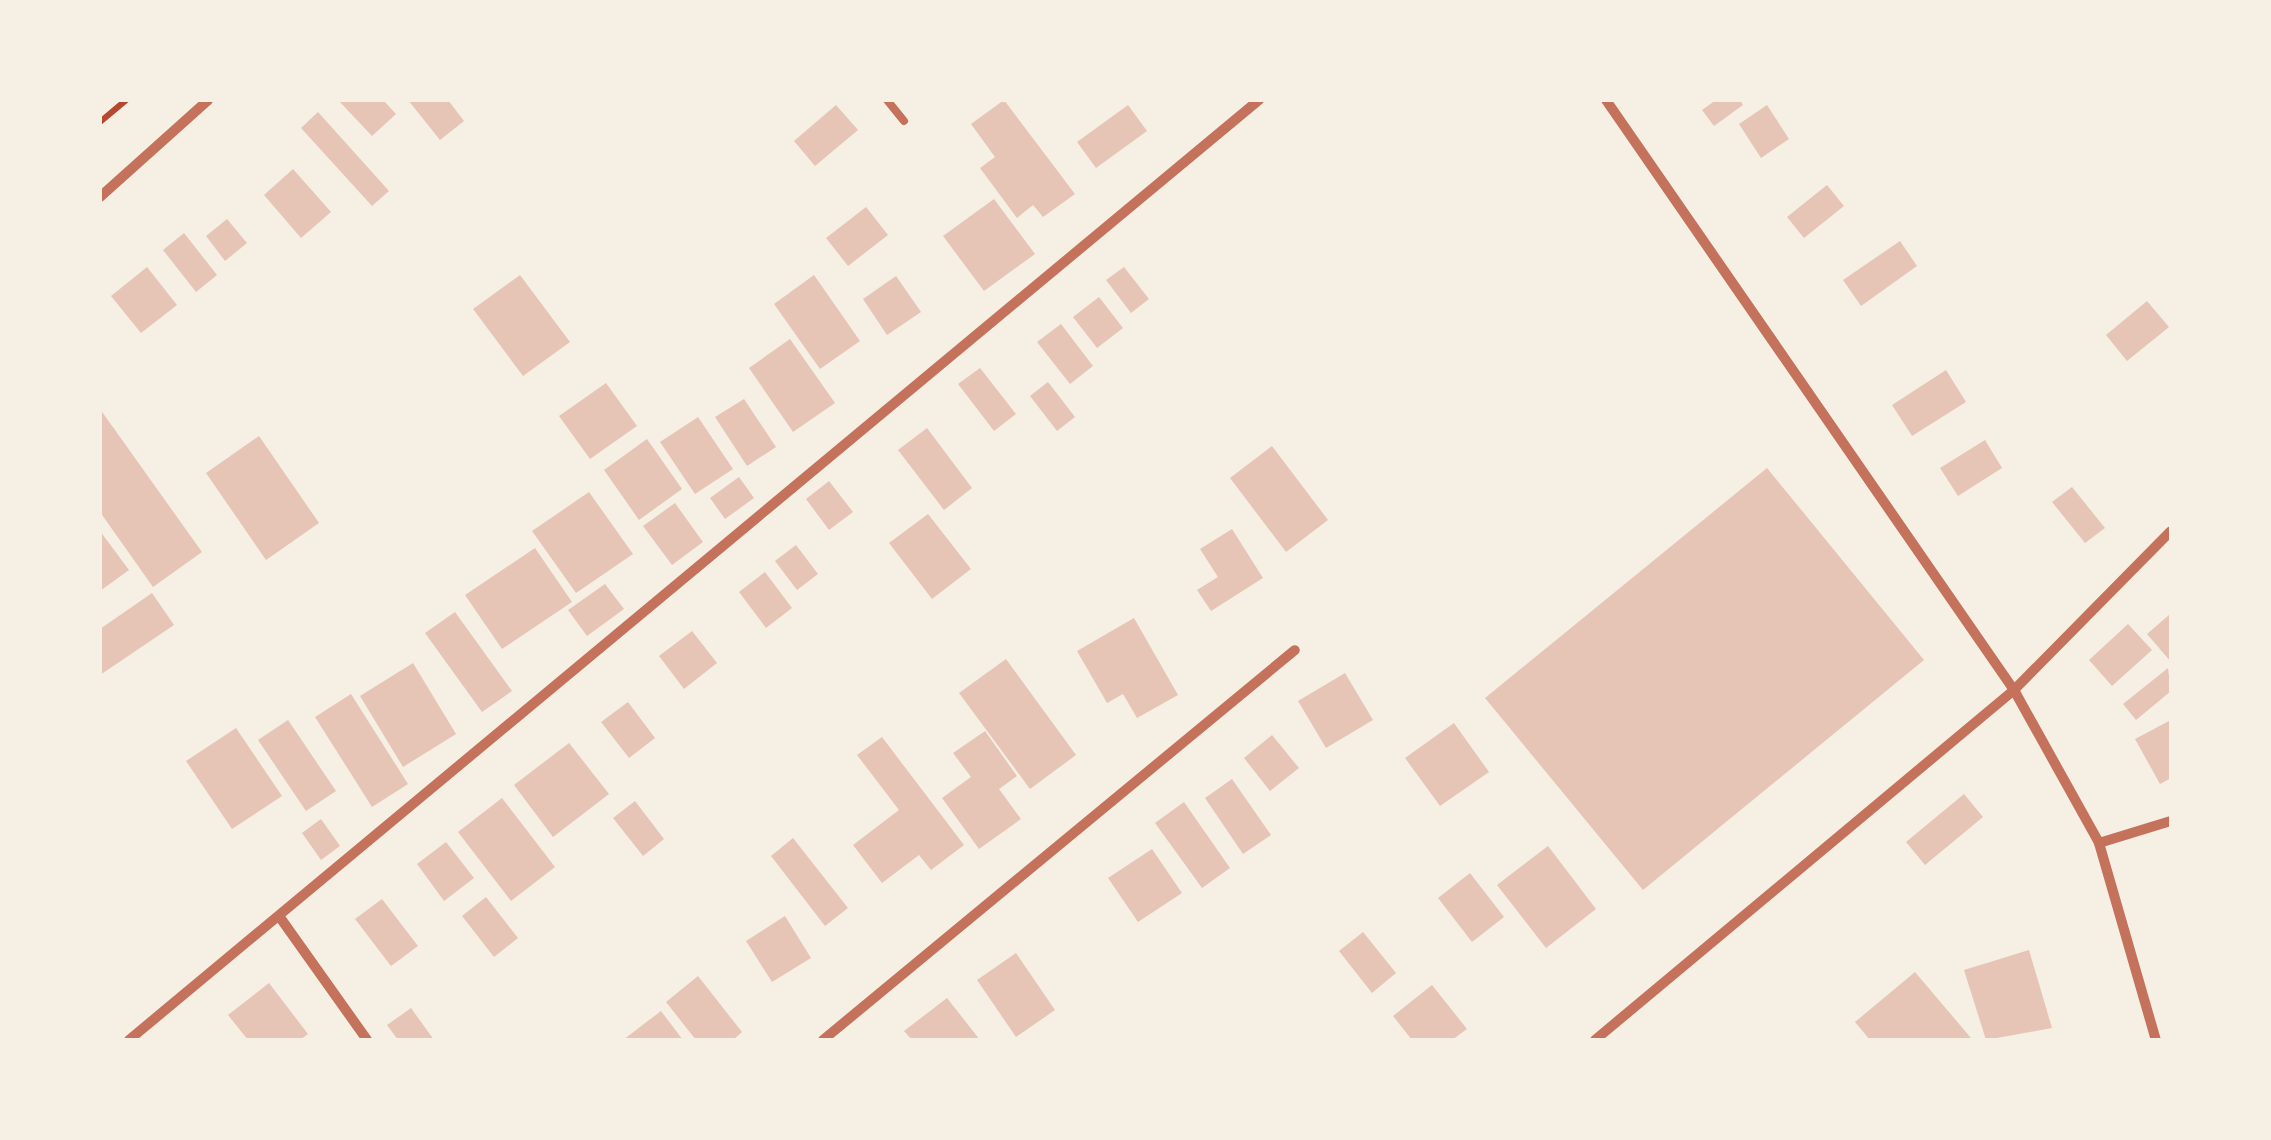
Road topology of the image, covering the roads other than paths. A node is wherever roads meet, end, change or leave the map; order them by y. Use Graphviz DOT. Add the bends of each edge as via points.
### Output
graph roads {
  1 [pos="887,100"];
  2 [pos="1259,100"];
  3 [pos="1606,100"];
  4 [pos="201,102"];
  5 [pos="904,121"];
  6 [pos="100,196"];
  7 [pos="2171,531"];
  8 [pos="1295,650"];
  9 [pos="2014,690"];
  10 [pos="2171,820"];
  11 [pos="2100,843"];
  12 [pos="279,916"];
  13 [pos="129,1040"];
  14 [pos="367,1040"];
  15 [pos="823,1040"];
  16 [pos="1595,1040"];
  17 [pos="2156,1040"];
  1 -- 5 [label="lane"];
  2 -- 12 [label="street"];
  3 -- 9 [label="street"];
  4 -- 6 [label="street"];
  7 -- 9 [label="street"];
  8 -- 15 [label="street"];
  9 -- 11 [label="street"];
  9 -- 16 [label="street"];
  10 -- 11 [label="street"];
  11 -- 17 [label="street"];
  12 -- 13 [label="street"];
  12 -- 14 [label="street"];
}
